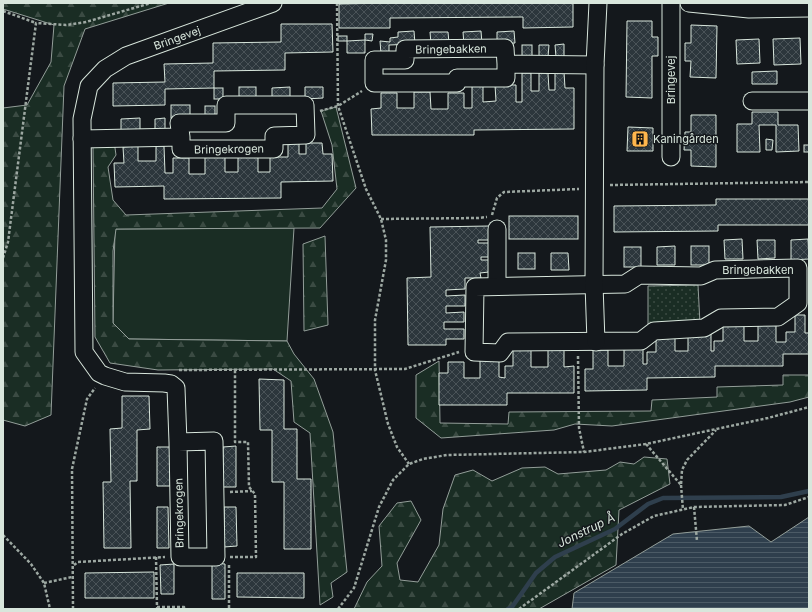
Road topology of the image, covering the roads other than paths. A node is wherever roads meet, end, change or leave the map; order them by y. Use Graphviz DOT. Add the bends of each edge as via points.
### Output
graph roads {
  1 [pos="273,3"];
  2 [pos="598,3"];
  3 [pos="671,3"];
  4 [pos="689,3"];
  5 [pos="809,8"];
  6 [pos="506,64"];
  7 [pos="595,65"];
  8 [pos="809,101"];
  9 [pos="752,102"];
  10 [pos="181,137"];
  11 [pos="82,139"];
  12 [pos="671,157"];
  13 [pos="497,229"];
  14 [pos="594,284"];
  15 [pos="497,286"];
  16 [pos="596,342"];
  17 [pos="178,442"];
  1 -- 11 [label="street, Bringevej" via="126,56 105,69 89,86 82,119"];
  2 -- 7 [label="street"];
  3 -- 12 [label="street, Bringevej"];
  4 -- 5 [label="street" via="749,9"];
  6 -- 6 [label="street, Bringebakken" via="505,48 405,50 404,60 374,60 374,83 457,83 457,78 506,78"];
  6 -- 7 [label="street"];
  7 -- 14 [label="street"];
  8 -- 9 [label="street"];
  10 -- 10 [label="street, Bringekrogen" via="181,150 274,148 274,136 306,135 305,105 226,105 226,123 179,123"];
  10 -- 11 [label="street, Bringekrogen"];
  11 -- 17 [label="street, Bringekrogen" via="84,352 99,373 105,376 125,382 171,384 176,388"];
  13 -- 15 [label="street"];
  14 -- 15 [label="street, Bringebakken"];
  14 -- 16 [label="street"];
  14 -- 16 [label="street, Bringebakken" via="625,284 638,275 701,276 715,270 798,268 798,303 778,317 721,318 704,328 654,331 641,341"];
  15 -- 16 [label="street, Bringebakken" via="475,287 474,352 500,353 508,342"];
  17 -- 17 [label="street, Bringekrogen" via="180,557 216,557 214,441"];
}
